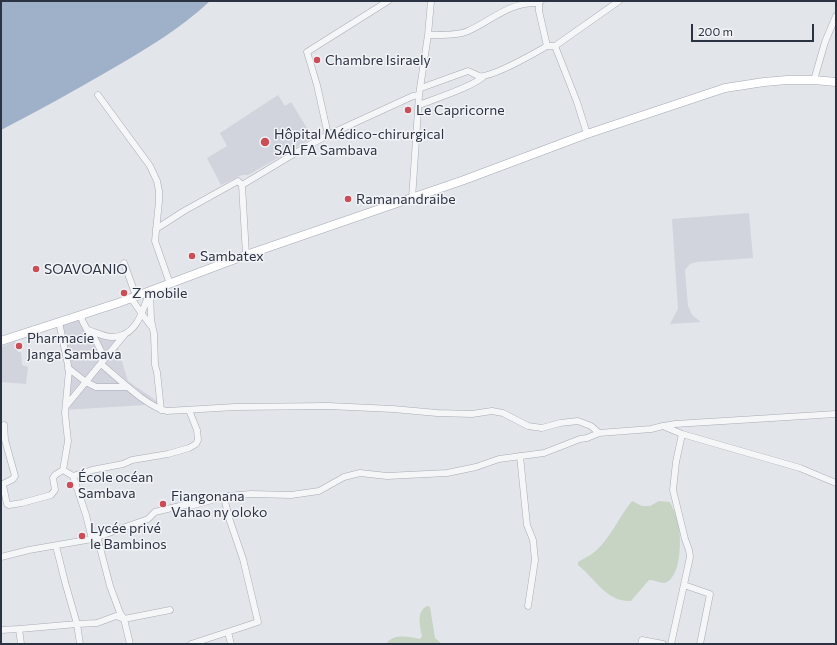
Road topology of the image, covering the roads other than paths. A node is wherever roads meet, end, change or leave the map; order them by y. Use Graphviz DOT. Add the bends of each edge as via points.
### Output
graph roads {
  1 [pos="388,1"];
  2 [pos="431,1"];
  3 [pos="619,1"];
  4 [pos="540,2"];
  5 [pos="836,16"];
  6 [pos="428,35"];
  7 [pos="547,46"];
  8 [pos="555,46"];
  9 [pos="484,76"];
  10 [pos="814,80"];
  11 [pos="836,82"];
  12 [pos="421,88"];
  13 [pos="98,95"];
  14 [pos="419,96"];
  15 [pos="419,105"];
  16 [pos="587,134"];
  17 [pos="328,135"];
  18 [pos="242,185"];
  19 [pos="412,199"];
  20 [pos="156,228"];
  21 [pos="246,254"];
  22 [pos="124,263"];
  23 [pos="170,284"];
  24 [pos="150,291"];
  25 [pos="133,297"];
  26 [pos="142,314"];
  27 [pos="80,315"];
  28 [pos="59,322"];
  29 [pos="152,326"];
  30 [pos="88,330"];
  31 [pos="125,334"];
  32 [pos="1,341"];
  33 [pos="101,364"];
  34 [pos="68,368"];
  35 [pos="86,382"];
  36 [pos="128,387"];
  37 [pos="66,406"];
  38 [pos="161,410"];
  39 [pos="189,410"];
  40 [pos="836,414"];
  41 [pos="4,426"];
  42 [pos="663,426"];
  43 [pos="599,432"];
  44 [pos="682,434"];
  45 [pos="520,456"];
  46 [pos="63,470"];
  47 [pos="74,476"];
  48 [pos="836,484"];
  49 [pos="2,485"];
  50 [pos="224,498"];
  51 [pos="94,537"];
  52 [pos="56,546"];
  53 [pos="1,557"];
  54 [pos="684,585"];
  55 [pos="528,606"];
  56 [pos="170,610"];
  57 [pos="124,619"];
  58 [pos="77,624"];
  59 [pos="19,629"];
  60 [pos="1,630"];
  61 [pos="228,632"];
  62 [pos="21,644"];
  63 [pos="80,644"];
  64 [pos="130,644"];
  65 [pos="191,644"];
  66 [pos="231,644"];
  67 [pos="641,644"];
  68 [pos="663,644"];
  69 [pos="671,644"];
  70 [pos="700,644"];
  1 -- 17 [label="street" via="308,52"];
  2 -- 6 [label="street"];
  3 -- 8 [label="street"];
  4 -- 6 [label="street" via="507,10 467,32"];
  4 -- 7 [label="street" via="539,11"];
  5 -- 10 [label="street"];
  6 -- 12 [label="street"];
  7 -- 8 [label="street"];
  7 -- 9 [label="street"];
  8 -- 16 [label="street"];
  9 -- 12 [label="street" via="468,71"];
  9 -- 15 [label="street" via="458,90"];
  10 -- 11 [label="main road"];
  10 -- 16 [label="main road" via="764,82 725,88"];
  12 -- 14 [label="street"];
  13 -- 20 [label="street" via="150,166 157,181 159,200"];
  14 -- 15 [label="street"];
  14 -- 17 [label="street" via="413,96"];
  15 -- 19 [label="street"];
  16 -- 19 [label="main road"];
  17 -- 18 [label="street"];
  18 -- 20 [label="street" via="238,181 232,184"];
  18 -- 21 [label="street"];
  19 -- 21 [label="main road"];
  20 -- 23 [label="street" via="155,241"];
  21 -- 23 [label="main road"];
  22 -- 25 [label="street"];
  23 -- 24 [label="main road"];
  24 -- 25 [label="main road"];
  24 -- 26 [label="street"];
  24 -- 29 [label="street"];
  25 -- 26 [label="street"];
  25 -- 27 [label="main road"];
  26 -- 29 [label="street"];
  26 -- 31 [label="street" via="137,325"];
  27 -- 28 [label="main road"];
  27 -- 30 [label="street"];
  28 -- 32 [label="main road"];
  28 -- 34 [label="street"];
  29 -- 38 [label="street"];
  30 -- 31 [label="street" via="111,337"];
  30 -- 33 [label="street" via="103,355"];
  31 -- 33 [label="street"];
  33 -- 35 [label="street"];
  33 -- 36 [label="street"];
  34 -- 35 [label="street"];
  34 -- 37 [label="street"];
  35 -- 36 [label="street" via="96,387"];
  35 -- 37 [label="street"];
  36 -- 38 [label="street"];
  37 -- 46 [label="street" via="68,442"];
  38 -- 39 [label="street"];
  39 -- 43 [label="street" via="328,406 437,413 472,414 492,411 528,426 542,428 578,421"];
  39 -- 47 [label="street" via="197,430 196,444 168,454 132,460"];
  40 -- 42 [label="street"];
  41 -- 49 [label="street" via="5,440 15,476"];
  42 -- 43 [label="street"];
  42 -- 44 [label="street"];
  43 -- 45 [label="street" via="544,453"];
  44 -- 48 [label="street" via="800,468"];
  44 -- 54 [label="street" via="673,490 690,550"];
  45 -- 50 [label="street" via="447,472 387,476 360,473 344,477 318,491 291,495 251,494"];
  45 -- 55 [label="street" via="527,525 533,540 535,560"];
  46 -- 47 [label="street"];
  46 -- 49 [label="street" via="53,478 55,490 52,495 22,503 7,504"];
  47 -- 51 [label="street"];
  50 -- 51 [label="street" via="155,512 148,519"];
  50 -- 61 [label="street" via="244,559 258,622"];
  51 -- 52 [label="street"];
  51 -- 57 [label="street"];
  52 -- 53 [label="street"];
  52 -- 58 [label="street"];
  54 -- 69 [label="street"];
  54 -- 70 [label="street" via="710,594"];
  56 -- 57 [label="street"];
  57 -- 58 [label="street" via="116,616 97,623"];
  57 -- 64 [label="street"];
  58 -- 59 [label="street"];
  58 -- 63 [label="street"];
  59 -- 60 [label="street"];
  59 -- 62 [label="street"];
  61 -- 65 [label="street"];
  61 -- 66 [label="street"];
  67 -- 68 [label="street" via="642,640"];
}
